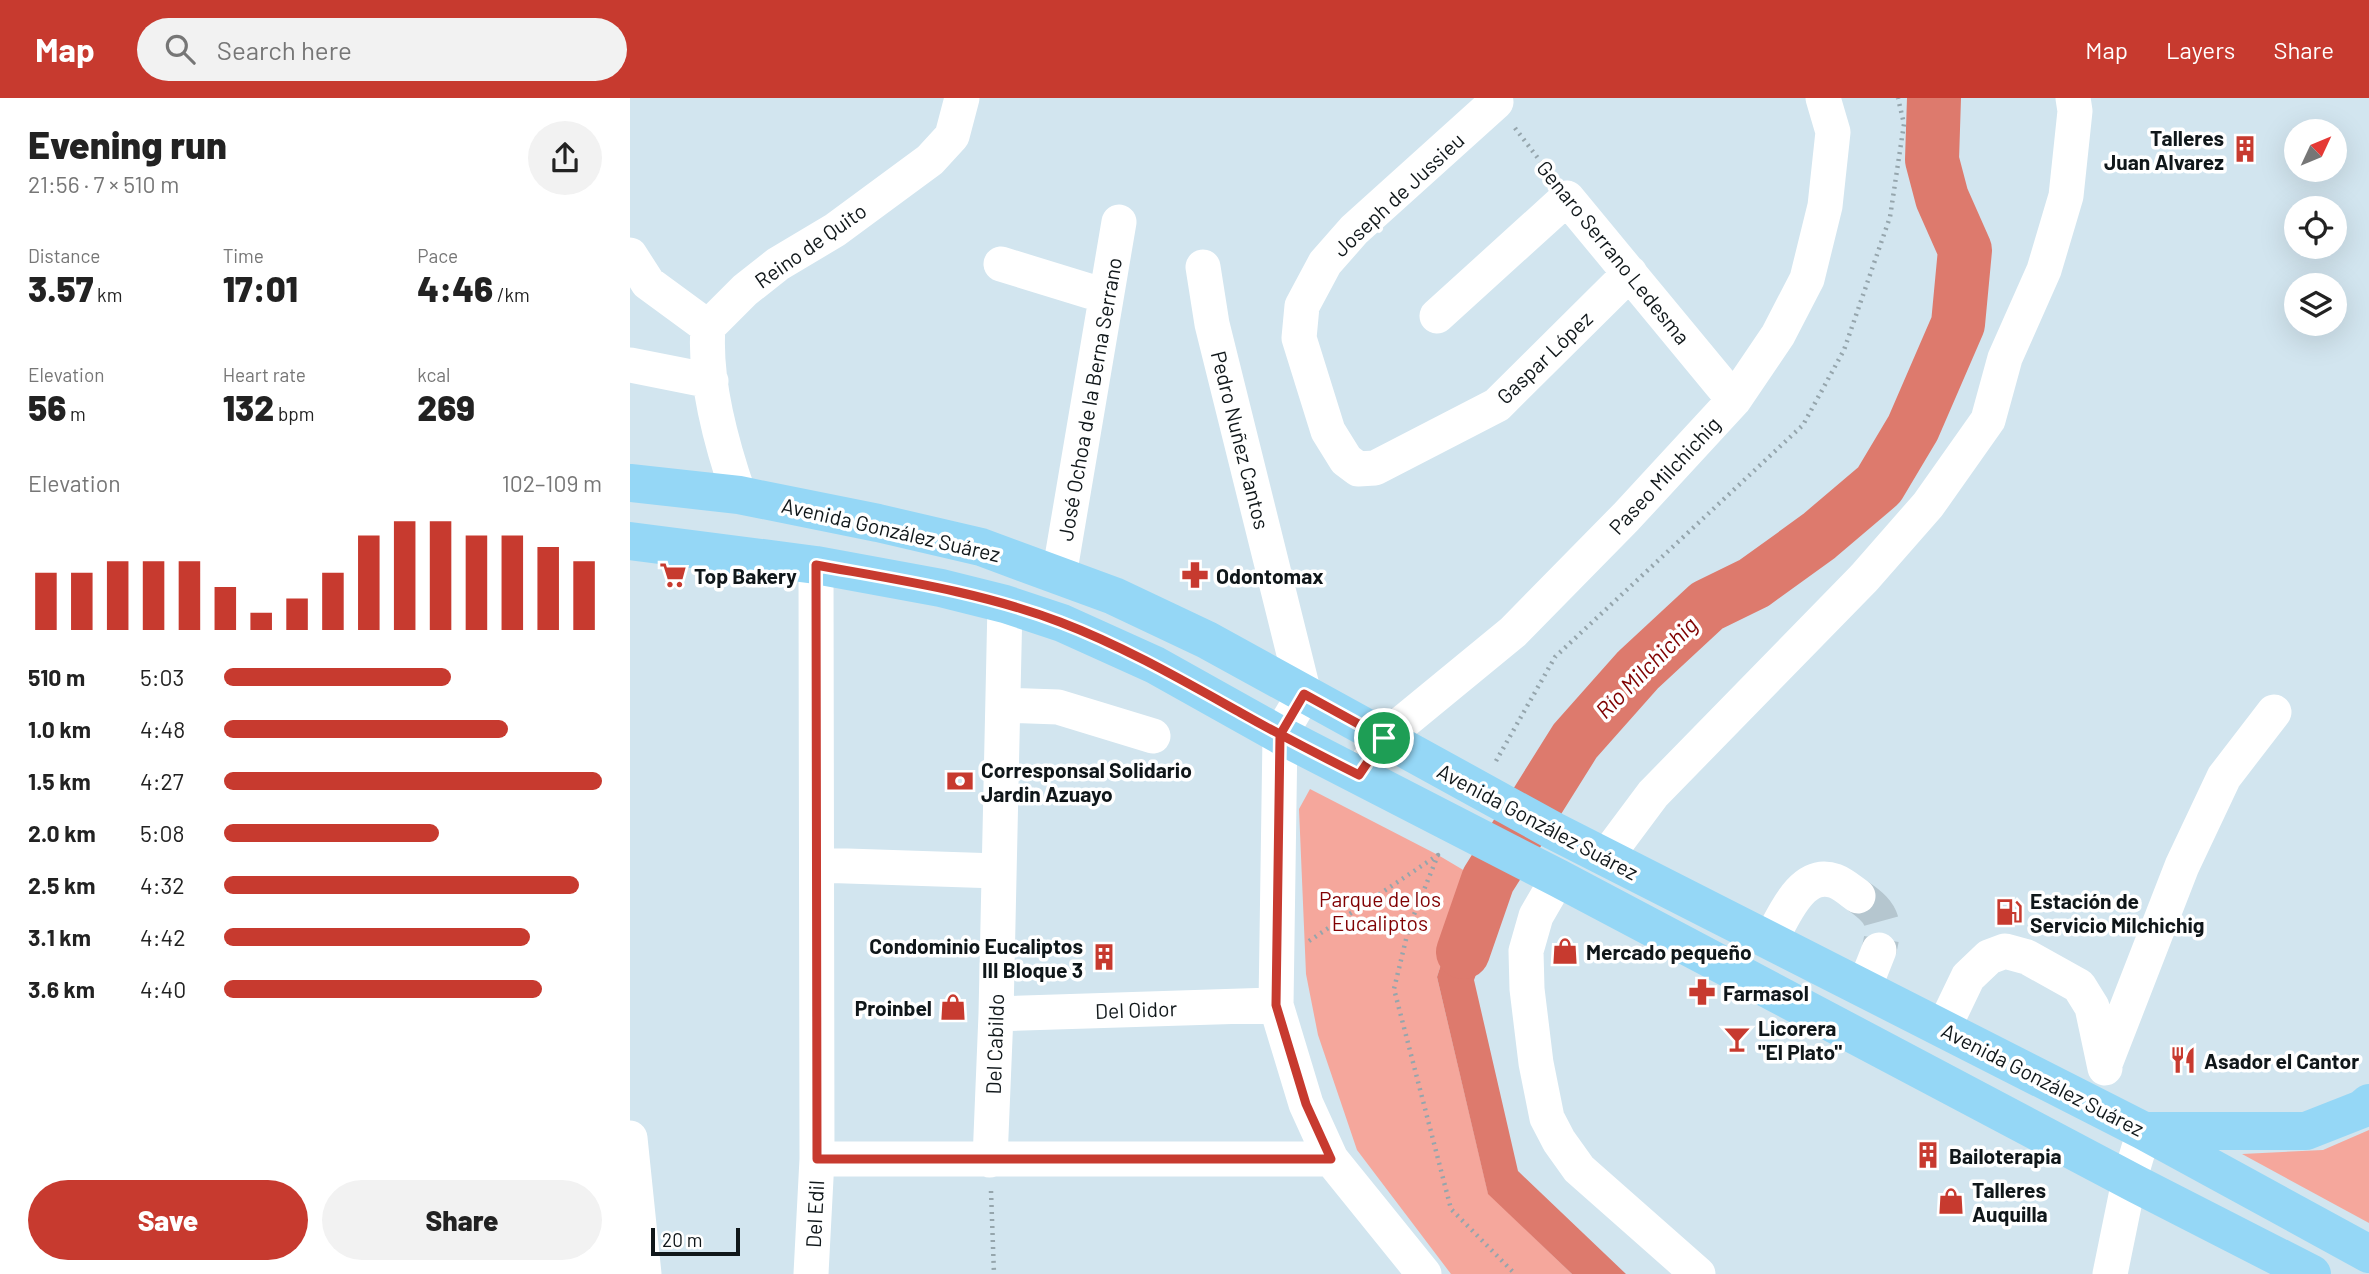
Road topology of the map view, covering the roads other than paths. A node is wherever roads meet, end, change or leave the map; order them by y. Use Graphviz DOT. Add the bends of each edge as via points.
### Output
graph roads {
  1 [pos="962,98"];
  2 [pos="1823,98"];
  3 [pos="2073,98"];
  4 [pos="1496,102"];
  5 [pos="1119,222"];
  6 [pos="630,255"];
  7 [pos="1001,264"];
  8 [pos="1203,267"];
  9 [pos="1630,274"];
  10 [pos="1105,296"];
  11 [pos="1437,316"];
  12 [pos="708,327"];
  13 [pos="630,365"];
  14 [pos="712,381"];
  15 [pos="1734,400"];
  16 [pos="1374,468"];
  17 [pos="630,483"];
  18 [pos="739,495"];
  19 [pos="630,541"];
  20 [pos="816,565"];
  21 [pos="1059,576"];
  22 [pos="1005,604"];
  23 [pos="1304,694"];
  24 [pos="1003,705"];
  25 [pos="2274,712"];
  26 [pos="1280,735"];
  27 [pos="1153,736"];
  28 [pos="1384,738"];
  29 [pos="1359,775"];
  30 [pos="1605,857"];
  31 [pos="817,865"];
  32 [pos="998,871"];
  33 [pos="1549,874"];
  34 [pos="1858,896"];
  35 [pos="1770,941"];
  36 [pos="1879,950"];
  37 [pos="1864,988"];
  38 [pos="1276,1005"];
  39 [pos="996,1014"];
  40 [pos="1933,1023"];
  41 [pos="1903,1061"];
  42 [pos="2105,1064"];
  43 [pos="2369,1103"];
  44 [pos="2102,1109"];
  45 [pos="2144,1131"];
  46 [pos="630,1138"];
  47 [pos="817,1159"];
  48 [pos="1331,1159"];
  49 [pos="990,1160"];
  50 [pos="2133,1183"];
  51 [pos="2369,1254"];
  52 [pos="644,1274"];
  53 [pos="811,1274"];
  54 [pos="1424,1274"];
  55 [pos="1698,1274"];
  56 [pos="2110,1274"];
  57 [pos="2280,1274"];
  58 [pos="2312,1274"];
  1 -- 12 [label="street, Reino de Quito" via="952,136 930,160 835,230 778,264"];
  2 -- 15 [label="street, Paseo Milchichig" via="1833,132 1825,205 1807,279 1778,335"];
  3 -- 30 [label="street" via="2066,196 2043,270 2005,358 1988,420 1928,505 1864,578 1653,793"];
  4 -- 16 [label="street, Joseph de Jussieu" via="1354,230 1325,263 1301,306 1299,338 1328,431 1346,460 1358,469"];
  5 -- 10 [label="street, José Ochoa de la Berna Serrano"];
  6 -- 12 [label="street" via="649,283"];
  7 -- 10 [label="street"];
  8 -- 23 [label="street, Pedro Nuñez Cantos" via="1212,324"];
  9 -- 11 [label="street, Genaro Serrano Ledesma" via="1567,198"];
  9 -- 15 [label="street, Genaro Serrano Ledesma"];
  9 -- 16 [label="street, Gaspar López" via="1497,405"];
  10 -- 21 [label="street, José Ochoa de la Berna Serrano"];
  12 -- 14 [label="street"];
  13 -- 14 [label="street"];
  14 -- 18 [label="street" via="726,456"];
  15 -- 28 [label="street, Paseo Milchichig" via="1513,632"];
  17 -- 18 [label="main road, Avenida González Suárez"];
  18 -- 21 [label="main road, Avenida González Suárez" via="981,547"];
  19 -- 20 [label="main road, Avenida González Suárez"];
  20 -- 22 [label="main road, Avenida González Suárez" via="941,587"];
  20 -- 31 [label="street, Del Edil"];
  21 -- 23 [label="main road, Avenida González Suárez" via="1196,635"];
  22 -- 24 [label="street, Del Cabildo"];
  22 -- 26 [label="main road, Avenida González Suárez" via="1062,623 1155,666"];
  23 -- 26 [label="street"];
  23 -- 28 [label="main road, Avenida González Suárez"];
  24 -- 27 [label="street" via="1058,707"];
  24 -- 32 [label="street, Del Cabildo"];
  25 -- 42 [label="street" via="2224,777 2182,866"];
  26 -- 29 [label="main road, Avenida González Suárez"];
  26 -- 38 [label="street"];
  28 -- 29 [label="street, Paseo Milchichig"];
  28 -- 30 [label="main road, Avenida González Suárez"];
  29 -- 33 [label="main road, Avenida González Suárez"];
  30 -- 35 [label="main road, Avenida González Suárez"];
  31 -- 32 [label="street"];
  31 -- 47 [label="street, Del Edil"];
  32 -- 39 [label="street, Del Cabildo"];
  33 -- 41 [label="main road, Avenida González Suárez"];
  33 -- 55 [label="street" via="1526,951 1536,1063 1547,1118 1579,1169"];
  34 -- 35 [label="street" via="1835,881 1817,878 1803,886"];
  35 -- 37 [label="main road, Avenida González Suárez"];
  36 -- 37 [label="street"];
  37 -- 40 [label="main road, Avenida González Suárez"];
  38 -- 39 [label="street, Del Oidor"];
  38 -- 48 [label="street" via="1306,1104"];
  39 -- 49 [label="street, Del Cabildo"];
  40 -- 41 [label="main road" via="1926,1028 1923,1043"];
  40 -- 42 [label="street" via="1968,977 1989,957 2005,951 2027,957 2079,986 2091,1007"];
  40 -- 44 [label="main road, Avenida González Suárez"];
  41 -- 50 [label="main road, Avenida González Suárez"];
  42 -- 44 [label="street"];
  43 -- 45 [label="main road" via="2306,1132"];
  44 -- 45 [label="main road, Avenida González Suárez"];
  45 -- 50 [label="street"];
  45 -- 51 [label="main road, Avenida González Suárez"];
  46 -- 52 [label="street"];
  47 -- 49 [label="street"];
  47 -- 53 [label="street, Del Edil"];
  48 -- 49 [label="street"];
  48 -- 54 [label="street"];
  50 -- 56 [label="street"];
  50 -- 57 [label="main road"];
  50 -- 58 [label="main road, Avenida González Suárez"];
}
